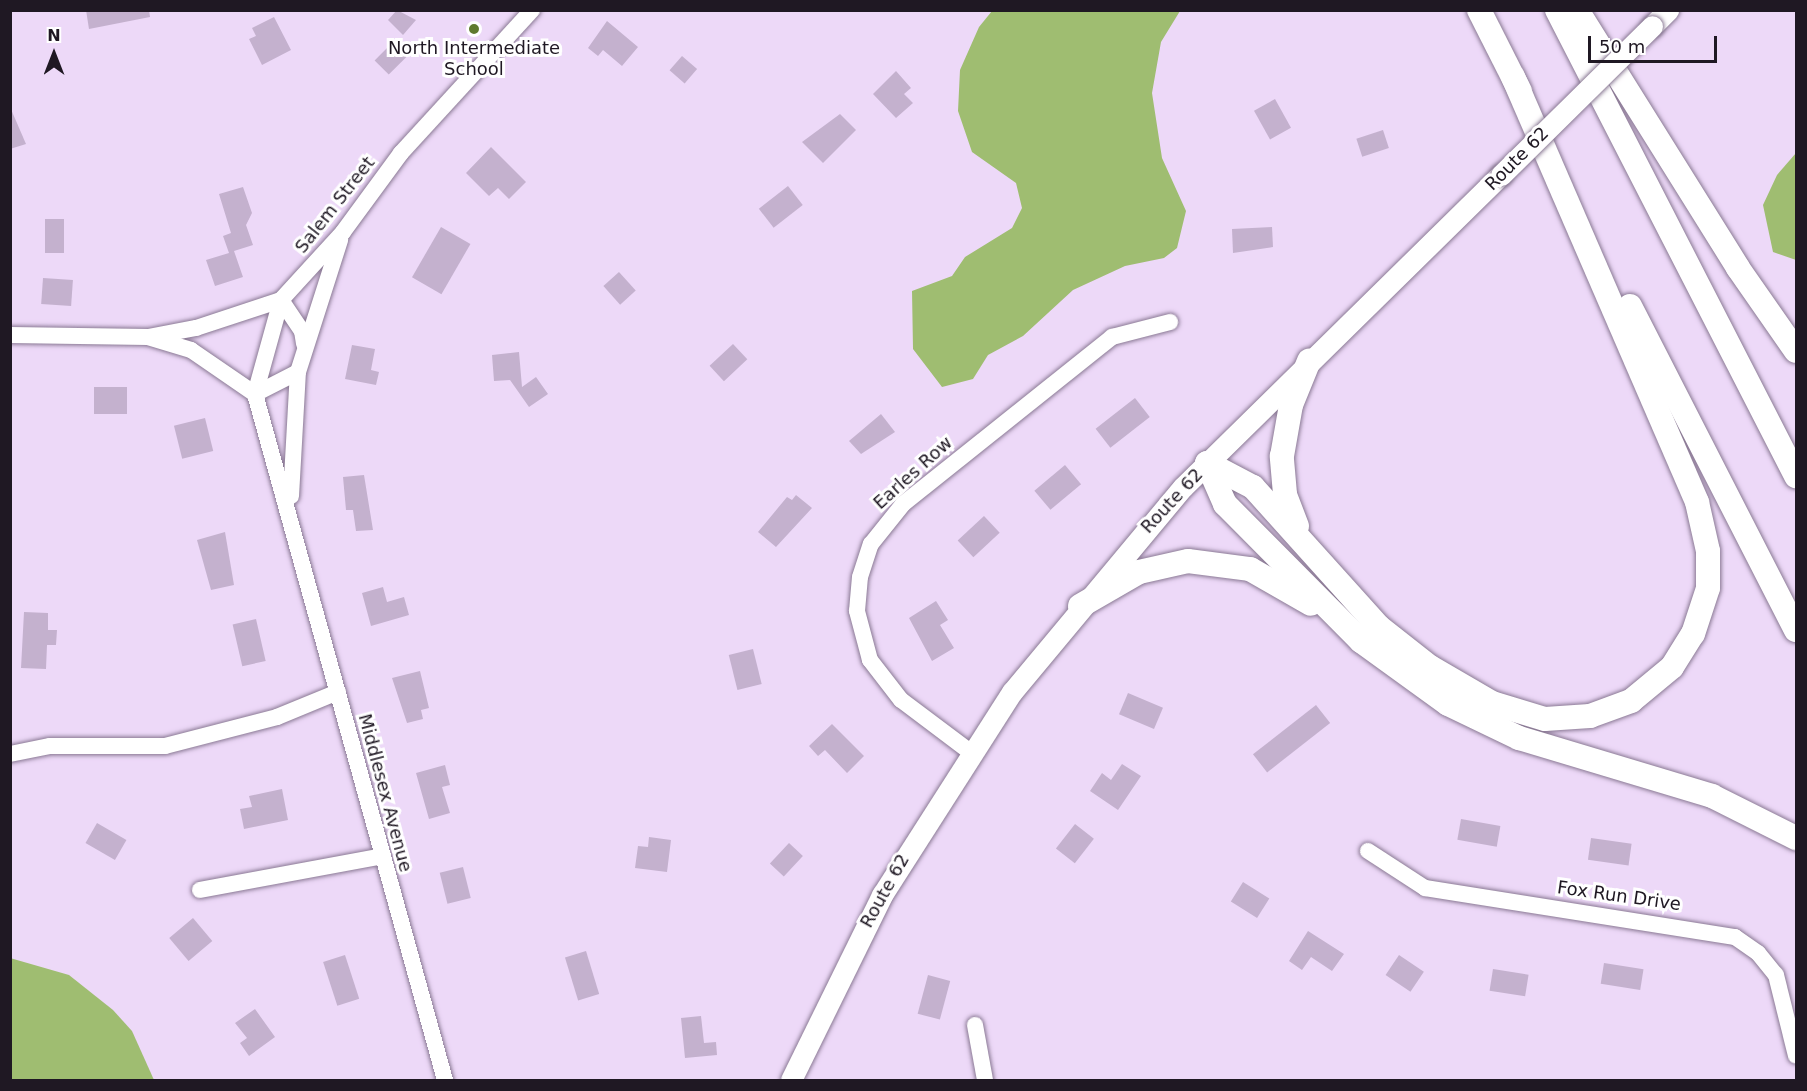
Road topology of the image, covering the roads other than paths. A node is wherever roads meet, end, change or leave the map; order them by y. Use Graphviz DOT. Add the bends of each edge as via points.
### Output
graph roads {
  1 [pos="532,10"];
  2 [pos="1479,10"];
  3 [pos="1557,10"];
  4 [pos="1577,10"];
  5 [pos="1668,10"];
  6 [pos="1513,77"];
  7 [pos="343,232"];
  8 [pos="281,300"];
  9 [pos="1170,322"];
  10 [pos="10,335"];
  11 [pos="148,337"];
  12 [pos="304,345"];
  13 [pos="1797,351"];
  14 [pos="1309,361"];
  15 [pos="298,372"];
  16 [pos="255,394"];
  17 [pos="1207,463"];
  18 [pos="1797,476"];
  19 [pos="291,514"];
  20 [pos="1302,539"];
  21 [pos="1080,606"];
  22 [pos="1797,630"];
  23 [pos="1361,641"];
  24 [pos="338,692"];
  25 [pos="969,751"];
  26 [pos="10,754"];
  27 [pos="1797,838"];
  28 [pos="1368,851"];
  29 [pos="383,856"];
  30 [pos="200,890"];
  31 [pos="975,1025"];
  32 [pos="1797,1056"];
  33 [pos="445,1080"];
  34 [pos="791,1080"];
  35 [pos="985,1080"];
  1 -- 7 [label="street, Salem Street" via="401,153"];
  2 -- 6 [label="highway"];
  3 -- 18 [label="highway"];
  4 -- 13 [label="highway" via="1732,259"];
  5 -- 14 [label="main road, Route 62, bridge"];
  6 -- 20 [label="highway" via="1695,494 1709,576 1693,634 1662,677 1617,708 1578,718 1530,716 1476,694 1410,651 1363,612"];
  6 -- 22 [label="highway"];
  7 -- 8 [label="street, Salem Street"];
  7 -- 12 [label="street, Middlesex Avenue"];
  8 -- 11 [label="street, Salem Street" via="196,328"];
  8 -- 12 [label="street" via="302,331"];
  8 -- 16 [label="street"];
  9 -- 25 [label="street, Earles Row" via="1112,337 903,504 871,544 860,577 857,611 870,660 901,700"];
  10 -- 11 [label="street, Salem Street"];
  11 -- 16 [label="street" via="191,350"];
  12 -- 15 [label="street, Middlesex Avenue"];
  14 -- 17 [label="main road, Route 62"];
  14 -- 20 [label="highway" via="1291,405 1282,456 1285,494"];
  15 -- 16 [label="street"];
  15 -- 19 [label="street, Middlesex Avenue" via="290,442"];
  16 -- 19 [label="street, Middlesex Avenue"];
  17 -- 20 [label="highway" via="1253,487"];
  17 -- 21 [label="main road, Route 62"];
  17 -- 23 [label="highway" via="1225,504"];
  19 -- 24 [label="street, Middlesex Avenue"];
  21 -- 23 [label="highway" via="1155,566 1215,561 1275,580"];
  21 -- 25 [label="main road, Route 62"];
  23 -- 27 [label="highway" via="1448,704 1493,727 1712,796"];
  24 -- 26 [label="street" via="267,720 165,746 50,746"];
  24 -- 29 [label="street, Middlesex Avenue"];
  25 -- 34 [label="main road, Route 62" via="882,895"];
  28 -- 32 [label="street, Fox Run Drive" via="1425,888 1735,937 1776,975"];
  29 -- 30 [label="street"];
  29 -- 33 [label="street, Middlesex Avenue"];
  31 -- 35 [label="street"];
}
